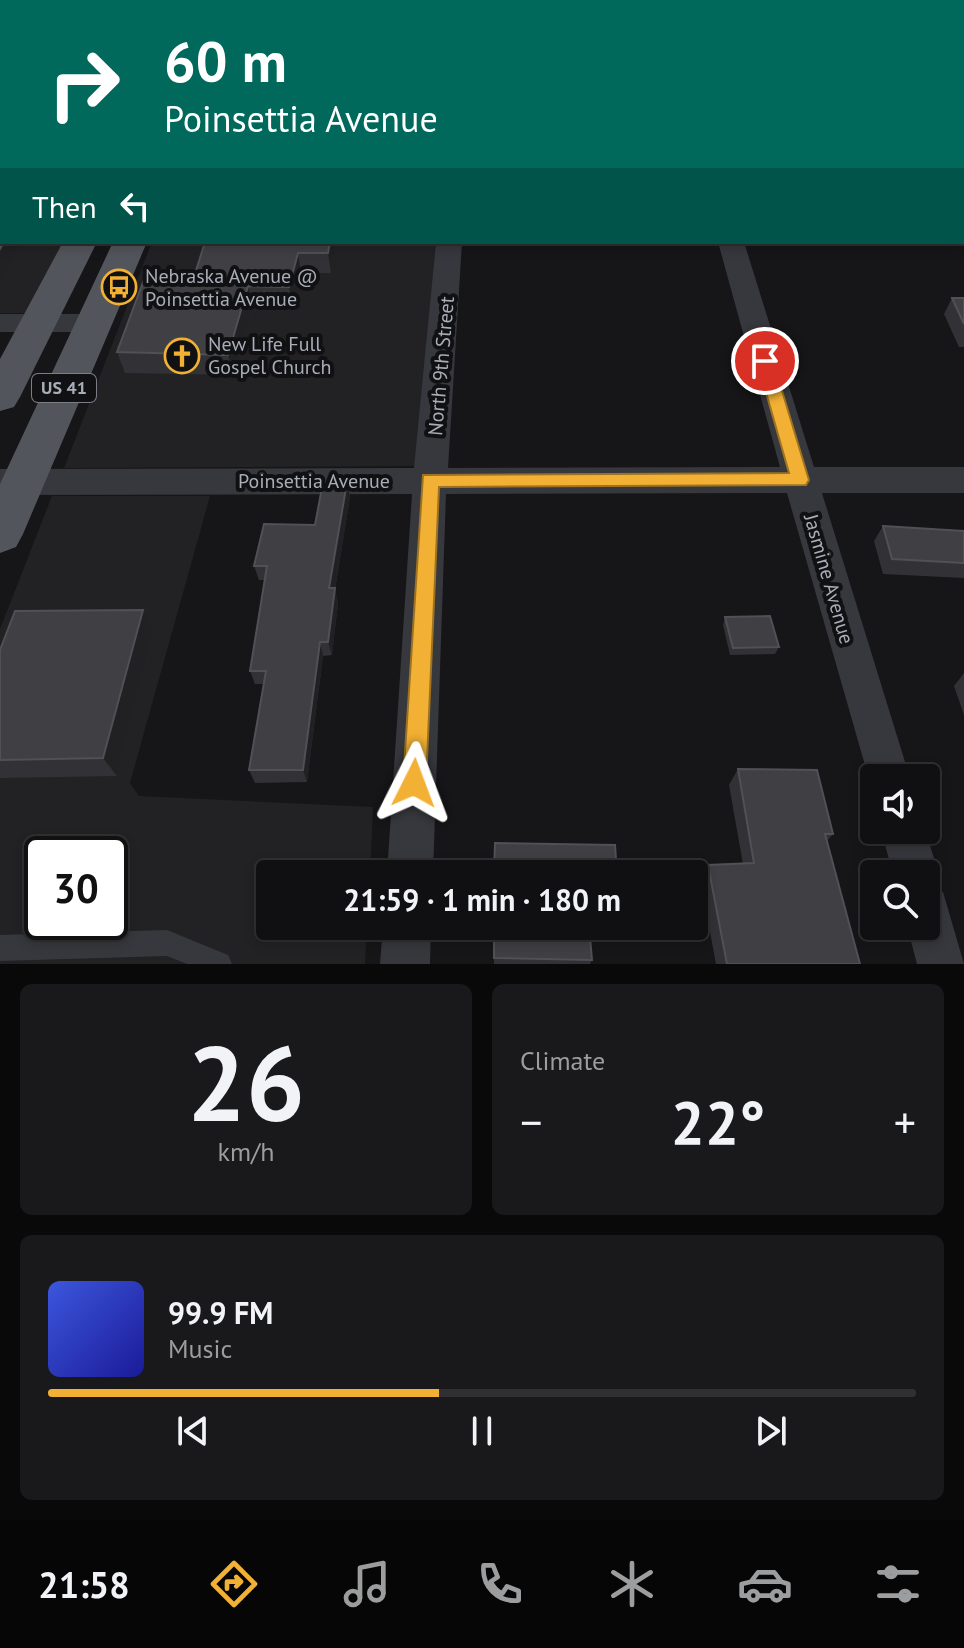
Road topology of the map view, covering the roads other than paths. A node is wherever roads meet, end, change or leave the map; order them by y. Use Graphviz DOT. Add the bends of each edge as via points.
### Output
graph roads {
  1 [pos="79,244"];
  2 [pos="129,244"];
  3 [pos="449,244"];
  4 [pos="732,244"];
  5 [pos="0,323"];
  6 [pos="92,323"];
  7 [pos="37,324"];
  8 [pos="0,397"];
  9 [pos="430,480"];
  10 [pos="800,480"];
  11 [pos="964,480"];
  12 [pos="11,482"];
  13 [pos="0,534"];
  14 [pos="884,764"];
  15 [pos="411,860"];
  16 [pos="406,940"];
  17 [pos="935,940"];
  18 [pos="0,948"];
  19 [pos="219,964"];
  20 [pos="405,964"];
  21 [pos="942,964"];
  1 -- 7 [label="main road, US 41"];
  2 -- 6 [label="main road, US 41"];
  3 -- 9 [label="street, North 9th Street"];
  4 -- 10 [label="street, Jasmine Avenue"];
  5 -- 7 [label="street"];
  6 -- 7 [label="street"];
  6 -- 12 [label="main road, US 41"];
  7 -- 8 [label="main road, US 41"];
  9 -- 10 [label="street, Poinsettia Avenue"];
  9 -- 12 [label="street, Poinsettia Avenue"];
  9 -- 15 [label="street, North 9th Street"];
  10 -- 11 [label="street, Poinsettia Avenue"];
  10 -- 14 [label="street, Jasmine Avenue"];
  12 -- 13 [label="main road, US 41"];
  16 -- 20 [label="street"];
  17 -- 21 [label="street"];
  18 -- 19 [label="lane" via="167,943"];
}
